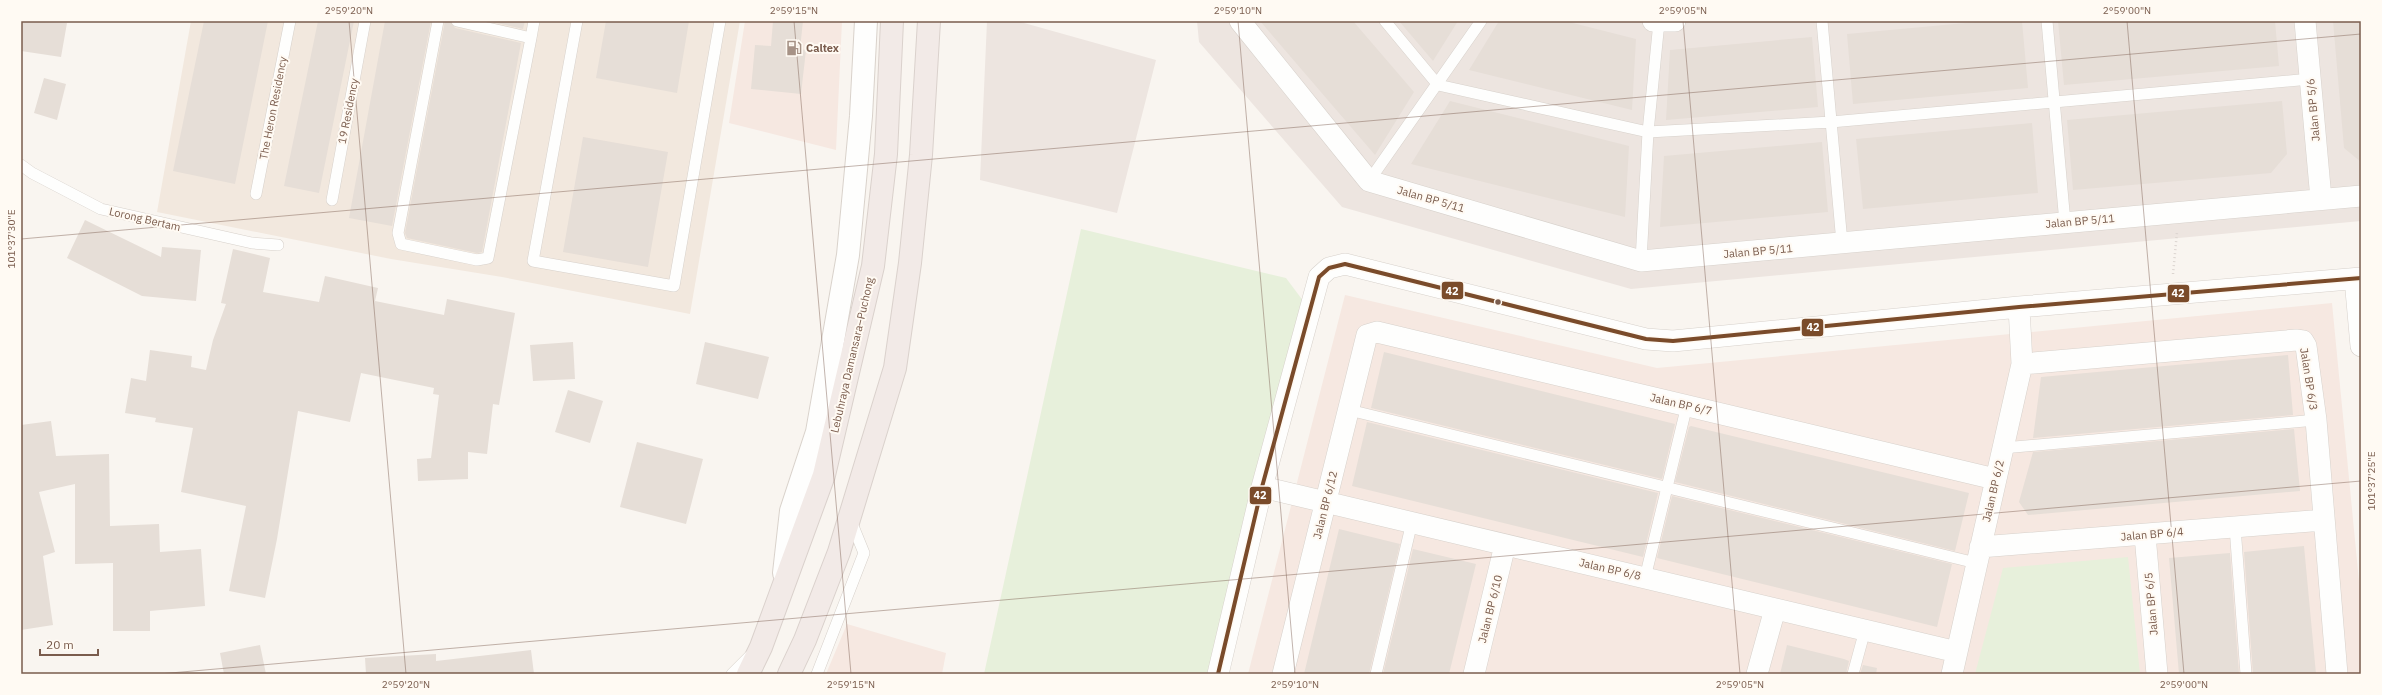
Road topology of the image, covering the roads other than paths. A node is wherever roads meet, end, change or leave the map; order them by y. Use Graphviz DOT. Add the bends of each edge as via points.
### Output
graph roads {
  1 [pos="290,21"];
  2 [pos="365,21"];
  3 [pos="438,21"];
  4 [pos="457,21"];
  5 [pos="534,21"];
  6 [pos="577,21"];
  7 [pos="720,21"];
  8 [pos="866,21"];
  9 [pos="892,21"];
  10 [pos="929,21"];
  11 [pos="1240,21"];
  12 [pos="1385,21"];
  13 [pos="1481,21"];
  14 [pos="1822,21"];
  15 [pos="2047,21"];
  16 [pos="2305,21"];
  17 [pos="1662,22"];
  18 [pos="531,38"];
  19 [pos="2310,79"];
  20 [pos="1438,85"];
  21 [pos="2055,102"];
  22 [pos="1831,122"];
  23 [pos="1648,132"];
  24 [pos="21,165"];
  25 [pos="1369,181"];
  26 [pos="256,194"];
  27 [pos="2361,196"];
  28 [pos="332,200"];
  29 [pos="2321,200"];
  30 [pos="2065,223"];
  31 [pos="1842,243"];
  32 [pos="278,245"];
  33 [pos="1641,261"];
  34 [pos="2358,279"];
  35 [pos="2019,307"];
  36 [pos="1367,335"];
  37 [pos="2361,346"];
  38 [pos="2022,364"];
  39 [pos="1687,406"];
  40 [pos="1349,410"];
  41 [pos="2316,420"];
  42 [pos="2003,448"];
  43 [pos="1995,479"];
  44 [pos="1262,487"];
  45 [pos="1667,487"];
  46 [pos="1326,502"];
  47 [pos="850,519"];
  48 [pos="2324,520"];
  49 [pos="1412,522"];
  50 [pos="2234,528"];
  51 [pos="2145,535"];
  52 [pos="1505,545"];
  53 [pos="1978,555"];
  54 [pos="1645,578"];
  55 [pos="783,586"];
  56 [pos="1775,609"];
  57 [pos="1864,630"];
  58 [pos="761,647"];
  59 [pos="1957,652"];
  60 [pos="732,674"];
  61 [pos="748,674"];
  62 [pos="789,674"];
  63 [pos="817,674"];
  64 [pos="1218,674"];
  65 [pos="1283,674"];
  66 [pos="1376,674"];
  67 [pos="1474,674"];
  68 [pos="1757,674"];
  69 [pos="1853,674"];
  70 [pos="1952,674"];
  71 [pos="2157,674"];
  72 [pos="2246,674"];
  73 [pos="2337,674"];
  1 -- 26 [label="lane, The Heron Residency"];
  2 -- 28 [label="lane, 19 Residency"];
  3 -- 18 [label="lane" via="398,233 401,244 478,260 488,258"];
  4 -- 18 [label="lane"];
  5 -- 18 [label="lane"];
  6 -- 7 [label="lane" via="533,261 674,286"];
  8 -- 55 [label="street" via="861,116 848,255 817,432 791,511"];
  9 -- 55 [label="highway, Lebuhraya Damansara–Puchong" via="886,154 873,266 824,474"];
  10 -- 47 [label="highway" via="921,155 910,263 895,368"];
  11 -- 25 [label="street"];
  12 -- 20 [label="lane"];
  13 -- 20 [label="lane"];
  14 -- 22 [label="lane"];
  15 -- 21 [label="lane"];
  16 -- 19 [label="street, Jalan BP 5/6"];
  17 -- 23 [label="lane"];
  19 -- 21 [label="lane"];
  19 -- 29 [label="street, Jalan BP 5/6"];
  20 -- 23 [label="lane"];
  20 -- 25 [label="lane"];
  21 -- 22 [label="lane"];
  21 -- 30 [label="lane"];
  22 -- 23 [label="lane"];
  22 -- 31 [label="lane"];
  23 -- 33 [label="lane"];
  24 -- 32 [label="lane, Lorong Bertam" via="101,209 252,243"];
  25 -- 33 [label="street, Jalan BP 5/11"];
  27 -- 29 [label="street, Jalan BP 5/11"];
  29 -- 30 [label="street, Jalan BP 5/11"];
  30 -- 31 [label="street, Jalan BP 5/11"];
  31 -- 33 [label="street, Jalan BP 5/11"];
  34 -- 35 [label="street"];
  34 -- 37 [label="street"];
  35 -- 38 [label="street, Jalan BP 6/2"];
  35 -- 44 [label="street" via="1674,341 1646,339 1345,264 1329,268 1319,277"];
  36 -- 39 [label="street, Jalan BP 6/7" via="1377,332"];
  36 -- 40 [label="street, Jalan BP 6/12"];
  38 -- 41 [label="street, Jalan BP 6/3" via="2303,341 2306,346"];
  38 -- 42 [label="street, Jalan BP 6/2"];
  39 -- 43 [label="street, Jalan BP 6/7"];
  39 -- 45 [label="lane"];
  40 -- 45 [label="lane"];
  40 -- 46 [label="street, Jalan BP 6/12"];
  41 -- 42 [label="lane"];
  41 -- 48 [label="street, Jalan BP 6/3"];
  42 -- 43 [label="street, Jalan BP 6/2"];
  43 -- 53 [label="street, Jalan BP 6/2"];
  44 -- 46 [label="street, Jalan BP 6/8"];
  44 -- 64 [label="street"];
  45 -- 53 [label="lane"];
  45 -- 54 [label="lane"];
  46 -- 49 [label="street, Jalan BP 6/8"];
  46 -- 65 [label="street, Jalan BP 6/12"];
  47 -- 62 [label="highway" via="811,625"];
  47 -- 63 [label="lane" via="864,553"];
  48 -- 50 [label="street, Jalan BP 6/4"];
  48 -- 73 [label="street, Jalan BP 6/3"];
  49 -- 52 [label="street, Jalan BP 6/8"];
  49 -- 66 [label="lane"];
  50 -- 51 [label="street, Jalan BP 6/4"];
  50 -- 72 [label="lane"];
  51 -- 53 [label="street, Jalan BP 6/4"];
  51 -- 71 [label="street, Jalan BP 6/5"];
  52 -- 54 [label="street, Jalan BP 6/8"];
  52 -- 67 [label="street, Jalan BP 6/10"];
  53 -- 59 [label="street, Jalan BP 6/2"];
  54 -- 56 [label="street, Jalan BP 6/8"];
  55 -- 58 [label="highway, Lebuhraya Damansara–Puchong"];
  56 -- 57 [label="street, Jalan BP 6/8"];
  56 -- 68 [label="street"];
  57 -- 59 [label="street, Jalan BP 6/8"];
  57 -- 69 [label="lane"];
  58 -- 60 [label="lane"];
  58 -- 61 [label="highway, Lebuhraya Damansara–Puchong"];
  59 -- 70 [label="street, Jalan BP 6/2"];
}
